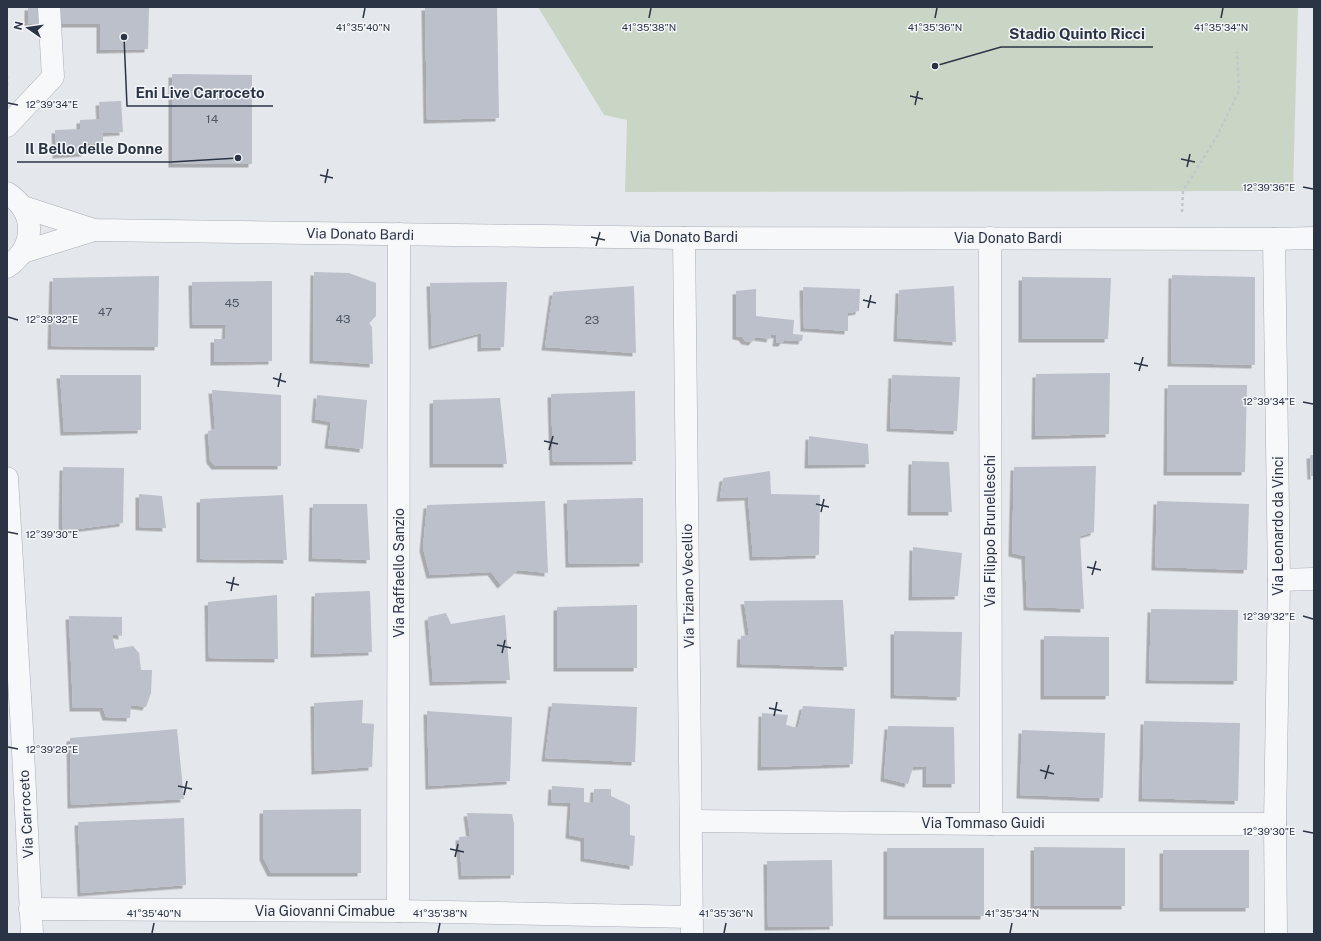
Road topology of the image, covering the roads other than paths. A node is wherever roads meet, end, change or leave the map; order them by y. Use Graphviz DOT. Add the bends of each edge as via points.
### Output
graph roads {
  1 [pos="49,7"];
  2 [pos="7,126"];
  3 [pos="7,193"];
  4 [pos="23,207"];
  5 [pos="94,230"];
  6 [pos="399,234"];
  7 [pos="684,238"];
  8 [pos="990,238"];
  9 [pos="1314,238"];
  10 [pos="1274,239"];
  11 [pos="23,252"];
  12 [pos="7,267"];
  13 [pos="7,478"];
  14 [pos="1279,580"];
  15 [pos="1314,580"];
  16 [pos="15,730"];
  17 [pos="690,821"];
  18 [pos="991,824"];
  19 [pos="1275,824"];
  20 [pos="30,909"];
  21 [pos="398,911"];
  22 [pos="692,925"];
  23 [pos="32,934"];
  24 [pos="1276,934"];
  1 -- 2 [label="street" via="53,77"];
  3 -- 4 [label="street"];
  4 -- 5 [label="street, Via Donato Bardi"];
  4 -- 11 [label="street" via="30,230"];
  5 -- 6 [label="street, Via Donato Bardi"];
  5 -- 11 [label="street, Via Donato Bardi"];
  6 -- 7 [label="street, Via Donato Bardi"];
  6 -- 21 [label="street, Via Raffaello Sanzio"];
  7 -- 8 [label="street, Via Donato Bardi"];
  7 -- 17 [label="street, Via Tiziano Vecellio"];
  8 -- 10 [label="street, Via Donato Bardi"];
  8 -- 18 [label="street, Via Filippo Brunelleschi"];
  9 -- 10 [label="street, Via Donato Bardi"];
  10 -- 14 [label="street, Via Leonardo da Vinci"];
  11 -- 12 [label="street"];
  13 -- 16 [label="street, Via Carroceto"];
  14 -- 15 [label="street"];
  14 -- 19 [label="street, Via Leonardo da Vinci"];
  16 -- 20 [label="street, Via Carroceto"];
  17 -- 18 [label="street, Via Tommaso Guidi"];
  17 -- 22 [label="street, Via Tiziano Vecellio"];
  18 -- 19 [label="street, Via Tommaso Guidi"];
  19 -- 24 [label="street, Via Leonardo da Vinci"];
  20 -- 21 [label="street, Via Giovanni Cimabue"];
  20 -- 23 [label="street, Via Carroceto"];
  21 -- 22 [label="street, Via Giovanni Cimabue"];
}
